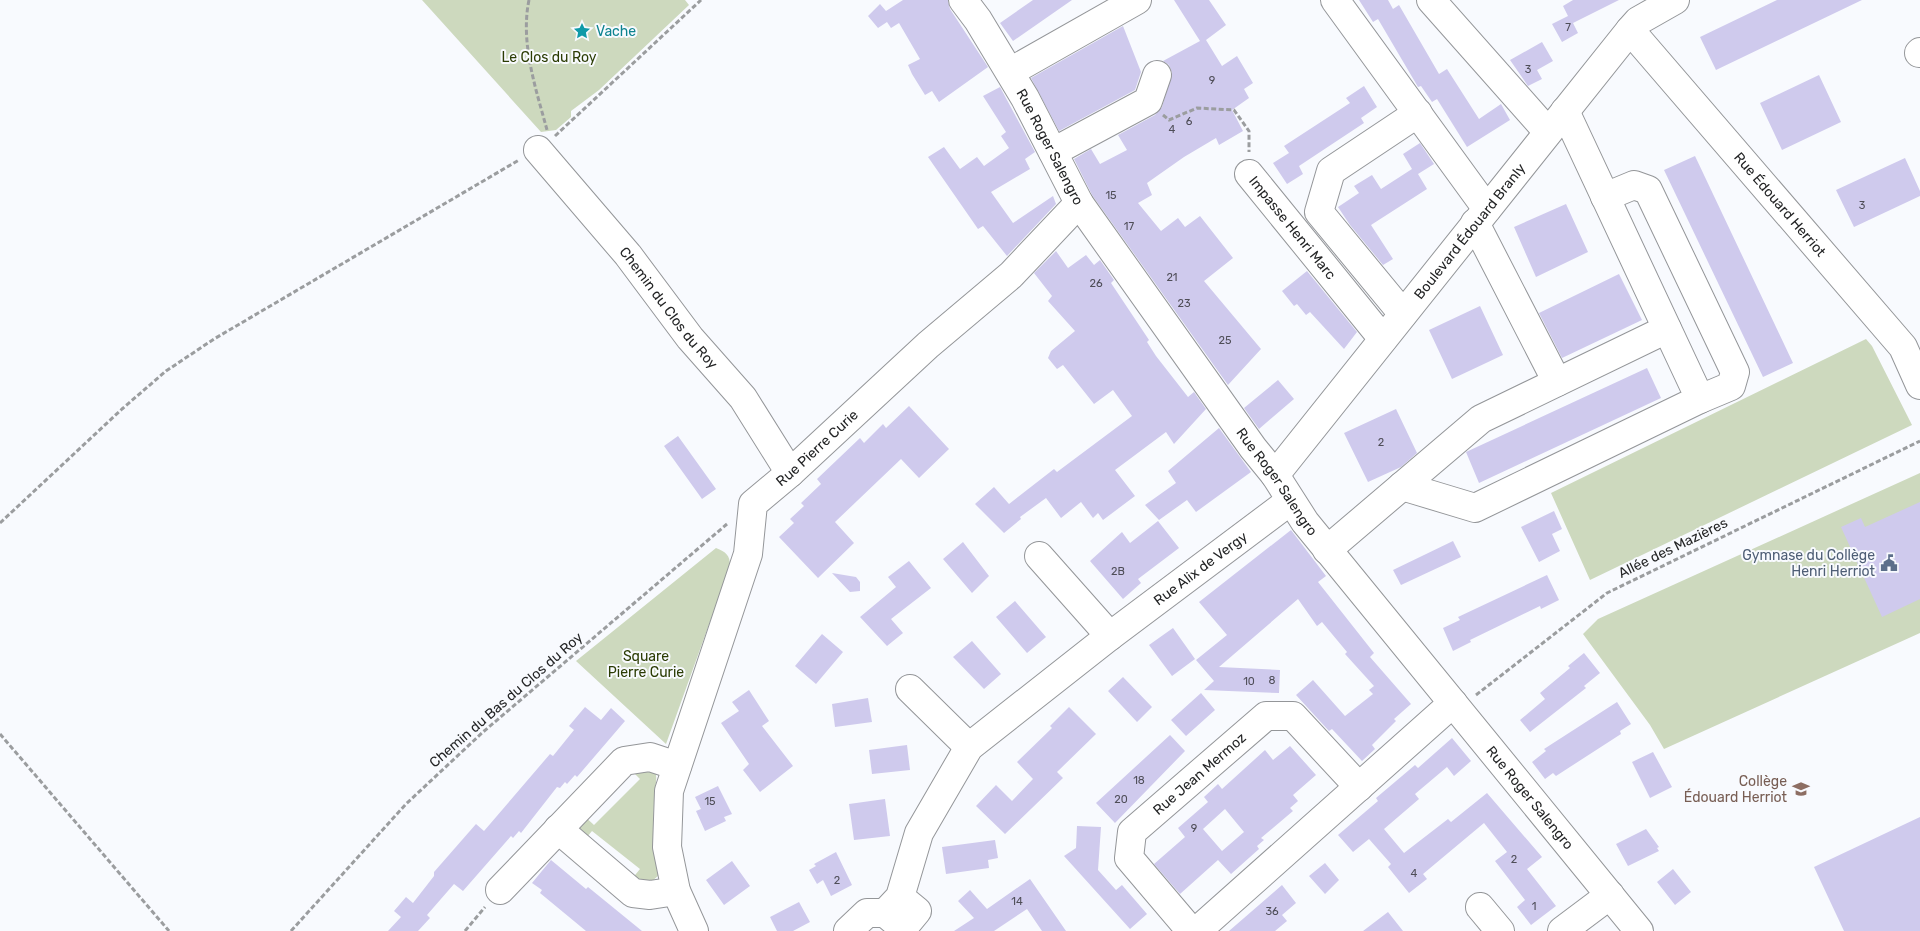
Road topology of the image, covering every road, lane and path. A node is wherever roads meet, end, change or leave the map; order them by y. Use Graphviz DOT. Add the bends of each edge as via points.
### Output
graph roads {
  1 [pos="529,0"];
  2 [pos="701,0"];
  3 [pos="963,0"];
  4 [pos="1137,0"];
  5 [pos="1336,0"];
  6 [pos="1431,0"];
  7 [pos="1675,0"];
  8 [pos="1630,30"];
  9 [pos="1010,72"];
  10 [pos="1157,74"];
  11 [pos="1148,101"];
  12 [pos="1565,111"];
  13 [pos="1418,113"];
  14 [pos="1548,132"];
  15 [pos="545,145"];
  16 [pos="1053,152"];
  17 [pos="1249,174"];
  18 [pos="1605,197"];
  19 [pos="1079,203"];
  20 [pos="1481,216"];
  21 [pos="1403,314"];
  22 [pos="1667,329"];
  23 [pos="1383,339"];
  24 [pos="1556,382"];
  25 [pos="1920,386"];
  26 [pos="1700,399"];
  27 [pos="1920,441"];
  28 [pos="790,473"];
  29 [pos="1275,475"];
  30 [pos="1402,486"];
  31 [pos="1290,501"];
  32 [pos="753,504"];
  33 [pos="0,523"];
  34 [pos="1327,550"];
  35 [pos="1038,556"];
  36 [pos="1110,636"];
  37 [pos="910,689"];
  38 [pos="1455,706"];
  39 [pos="0,734"];
  40 [pos="969,747"];
  41 [pos="677,766"];
  42 [pos="1359,787"];
  43 [pos="558,829"];
  44 [pos="500,890"];
  45 [pos="676,891"];
  46 [pos="1610,895"];
  47 [pos="1480,907"];
  48 [pos="898,917"];
  49 [pos="169,931"];
  50 [pos="291,931"];
  51 [pos="465,931"];
  52 [pos="694,931"];
  53 [pos="848,931"];
  54 [pos="1191,931"];
  55 [pos="1197,931"];
  56 [pos="1500,931"];
  57 [pos="1562,931"];
  58 [pos="1639,931"];
  1 -- 15 [label="path" via="531,67 547,131"];
  2 -- 15 [label="path"];
  3 -- 9 [label="street, Rue Roger Salengro"];
  4 -- 9 [label="street"];
  5 -- 13 [label="street"];
  6 -- 14 [label="street"];
  7 -- 8 [label="street, Boulevard Édouard Branly" via="1638,21"];
  8 -- 12 [label="street, Boulevard Édouard Branly"];
  8 -- 25 [label="street, Rue Édouard Herriot" via="1903,347"];
  9 -- 16 [label="street, Rue Roger Salengro"];
  10 -- 11 [label="street"];
  11 -- 16 [label="street"];
  11 -- 17 [label="path, Impasse Henri Marc" via="1169,120 1197,108 1234,110 1249,130"];
  12 -- 14 [label="street, Boulevard Édouard Branly"];
  12 -- 18 [label="street"];
  13 -- 20 [label="street"];
  13 -- 21 [label="street" via="1331,171 1319,212"];
  14 -- 20 [label="street, Boulevard Édouard Branly"];
  15 -- 28 [label="street, Chemin du Clos du Roy" via="690,338 743,398"];
  15 -- 33 [label="path" via="214,339 166,371"];
  16 -- 19 [label="street, Rue Roger Salengro"];
  17 -- 23 [label="street, Impasse Henri Marc"];
  18 -- 22 [label="street"];
  18 -- 26 [label="street" via="1634,185 1648,190 1735,372 1731,386"];
  19 -- 28 [label="street, Rue Pierre Curie" via="1011,276 928,345"];
  19 -- 29 [label="street, Rue Roger Salengro"];
  20 -- 21 [label="street, Boulevard Édouard Branly"];
  20 -- 24 [label="street"];
  21 -- 23 [label="street, Boulevard Édouard Branly"];
  22 -- 24 [label="street"];
  22 -- 26 [label="street"];
  23 -- 29 [label="street, Boulevard Édouard Branly"];
  24 -- 30 [label="street" via="1481,419"];
  26 -- 30 [label="street" via="1475,508"];
  27 -- 38 [label="path, Allée des Mazières" via="1607,593"];
  28 -- 32 [label="street, Rue Pierre Curie"];
  29 -- 31 [label="street, Rue Roger Salengro"];
  30 -- 34 [label="street"];
  31 -- 34 [label="street, Rue Roger Salengro"];
  31 -- 36 [label="street, Rue Alix de Vergy"];
  32 -- 41 [label="street" via="748,554"];
  32 -- 50 [label="path, Chemin du Bas du Clos du Roy" via="483,732 406,804"];
  34 -- 38 [label="street, Rue Roger Salengro"];
  35 -- 36 [label="street"];
  36 -- 40 [label="street, Rue Alix de Vergy"];
  37 -- 40 [label="street"];
  38 -- 42 [label="street"];
  38 -- 46 [label="street, Rue Roger Salengro"];
  39 -- 49 [label="path"];
  40 -- 48 [label="street, Rue Alix de Vergy" via="920,833"];
  41 -- 43 [label="street" via="650,757 624,761"];
  41 -- 45 [label="street" via="669,791 667,847"];
  42 -- 54 [label="street, Rue Jean Mermoz" via="1293,716 1266,716 1132,832 1129,858"];
  42 -- 55 [label="street"];
  43 -- 44 [label="street"];
  43 -- 45 [label="street" via="633,893 650,895"];
  44 -- 51 [label="path"];
  45 -- 52 [label="street"];
  46 -- 57 [label="street"];
  46 -- 58 [label="street, Rue Roger Salengro"];
  47 -- 56 [label="street"];
  48 -- 53 [label="street" via="867,912"];
}
